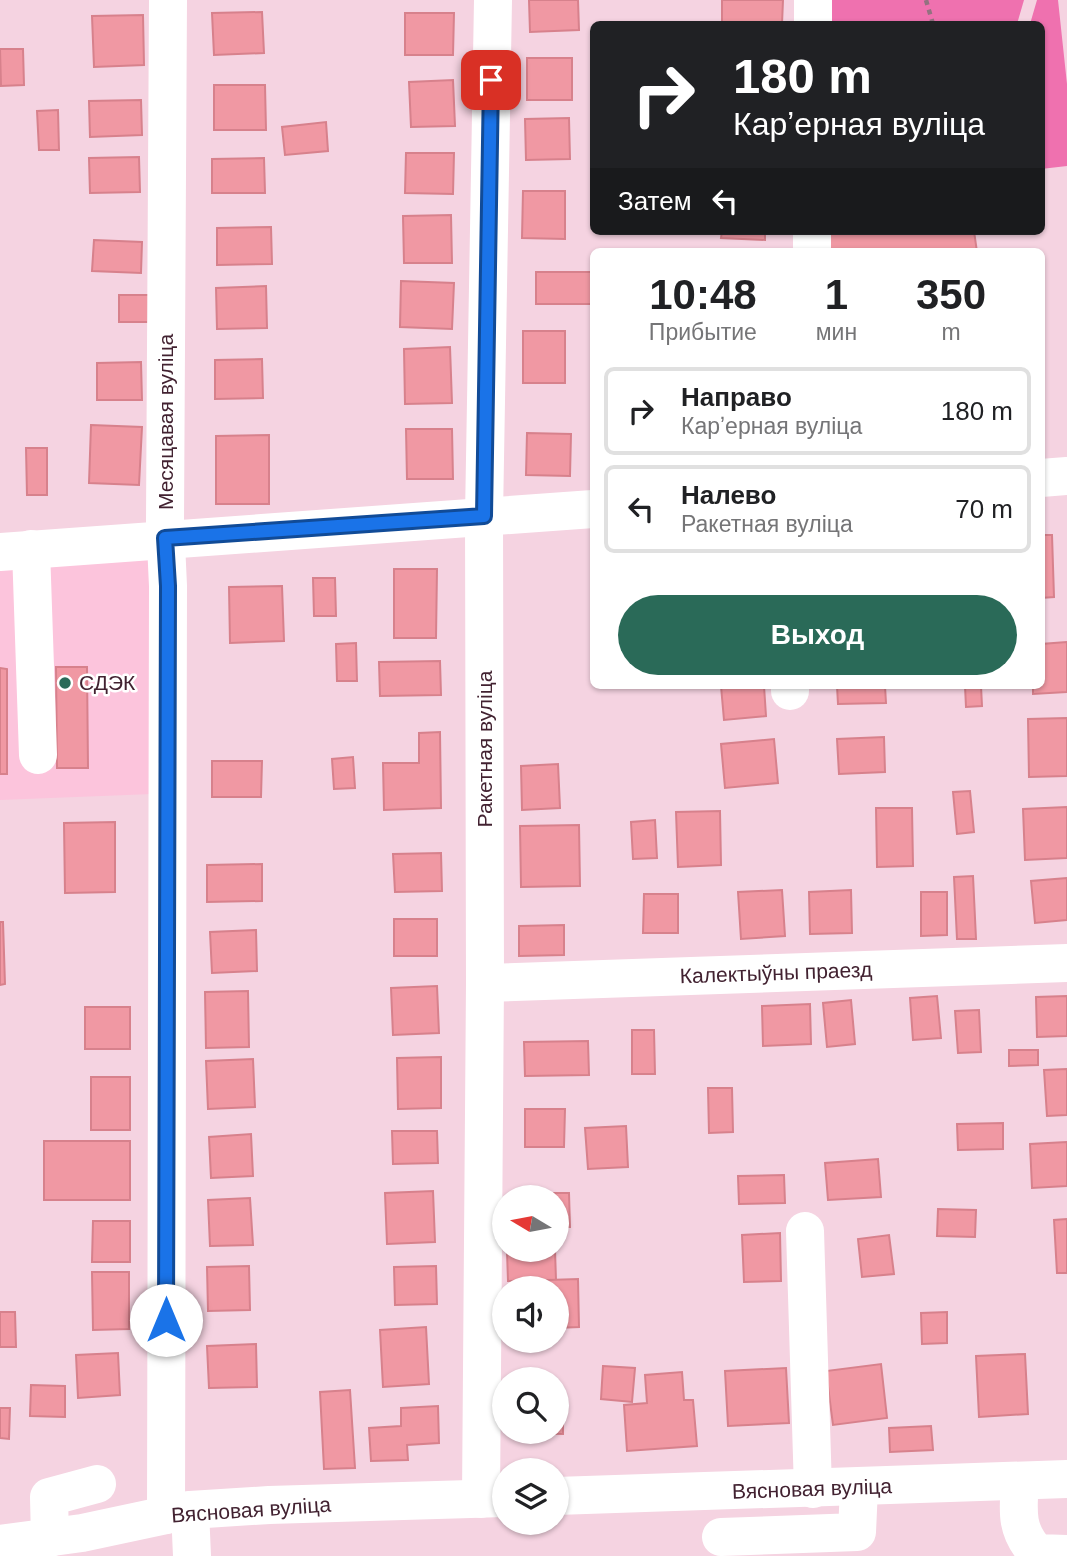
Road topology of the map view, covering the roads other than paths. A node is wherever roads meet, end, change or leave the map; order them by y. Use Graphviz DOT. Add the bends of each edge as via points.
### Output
graph roads {
  1 [pos="168,0"];
  2 [pos="493,0"];
  3 [pos="813,0"];
  4 [pos="813,21"];
  5 [pos="1067,476"];
  6 [pos="1045,478"];
  7 [pos="590,509"];
  8 [pos="484,516"];
  9 [pos="165,538"];
  10 [pos="15,550"];
  11 [pos="38,755"];
  12 [pos="1067,963"];
  13 [pos="485,983"];
  14 [pos="805,1231"];
  15 [pos="1067,1479"];
  16 [pos="1020,1480"];
  17 [pos="97,1484"];
  18 [pos="859,1488"];
  19 [pos="813,1489"];
  20 [pos="569,1496"];
  21 [pos="492,1498"];
  22 [pos="178,1513"];
  23 [pos="721,1536"];
  24 [pos="73,1542"];
  25 [pos="0,1544"];
  26 [pos="1067,1554"];
  27 [pos="192,1556"];
  1 -- 9 [label="street, Месяцавая вуліца"];
  2 -- 8 [label="street, Ракетная вуліца"];
  3 -- 4 [label="street"];
  5 -- 6 [label="street"];
  7 -- 8 [label="street"];
  8 -- 9 [label="street"];
  8 -- 13 [label="street, Ракетная вуліца"];
  9 -- 10 [label="street"];
  9 -- 22 [label="street, Месяцавая вуліца"];
  10 -- 11 [label="street"];
  12 -- 13 [label="street, Калектыўны праезд"];
  13 -- 21 [label="street, Ракетная вуліца"];
  14 -- 19 [label="street"];
  15 -- 16 [label="street, Вясновая вуліца"];
  16 -- 18 [label="street, Вясновая вуліца"];
  16 -- 26 [label="street" via="1018,1518 1025,1541 1037,1553"];
  17 -- 24 [label="street" via="49,1497"];
  18 -- 19 [label="street, Вясновая вуліца"];
  18 -- 23 [label="street" via="857,1532"];
  19 -- 20 [label="street, Вясновая вуліца"];
  21 -- 22 [label="street, Вясновая вуліца" via="269,1505"];
  22 -- 24 [label="street, Вясновая вуліца"];
  22 -- 27 [label="street, Месяцавая вуліца"];
  24 -- 25 [label="street, Вясновая вуліца"];
}
